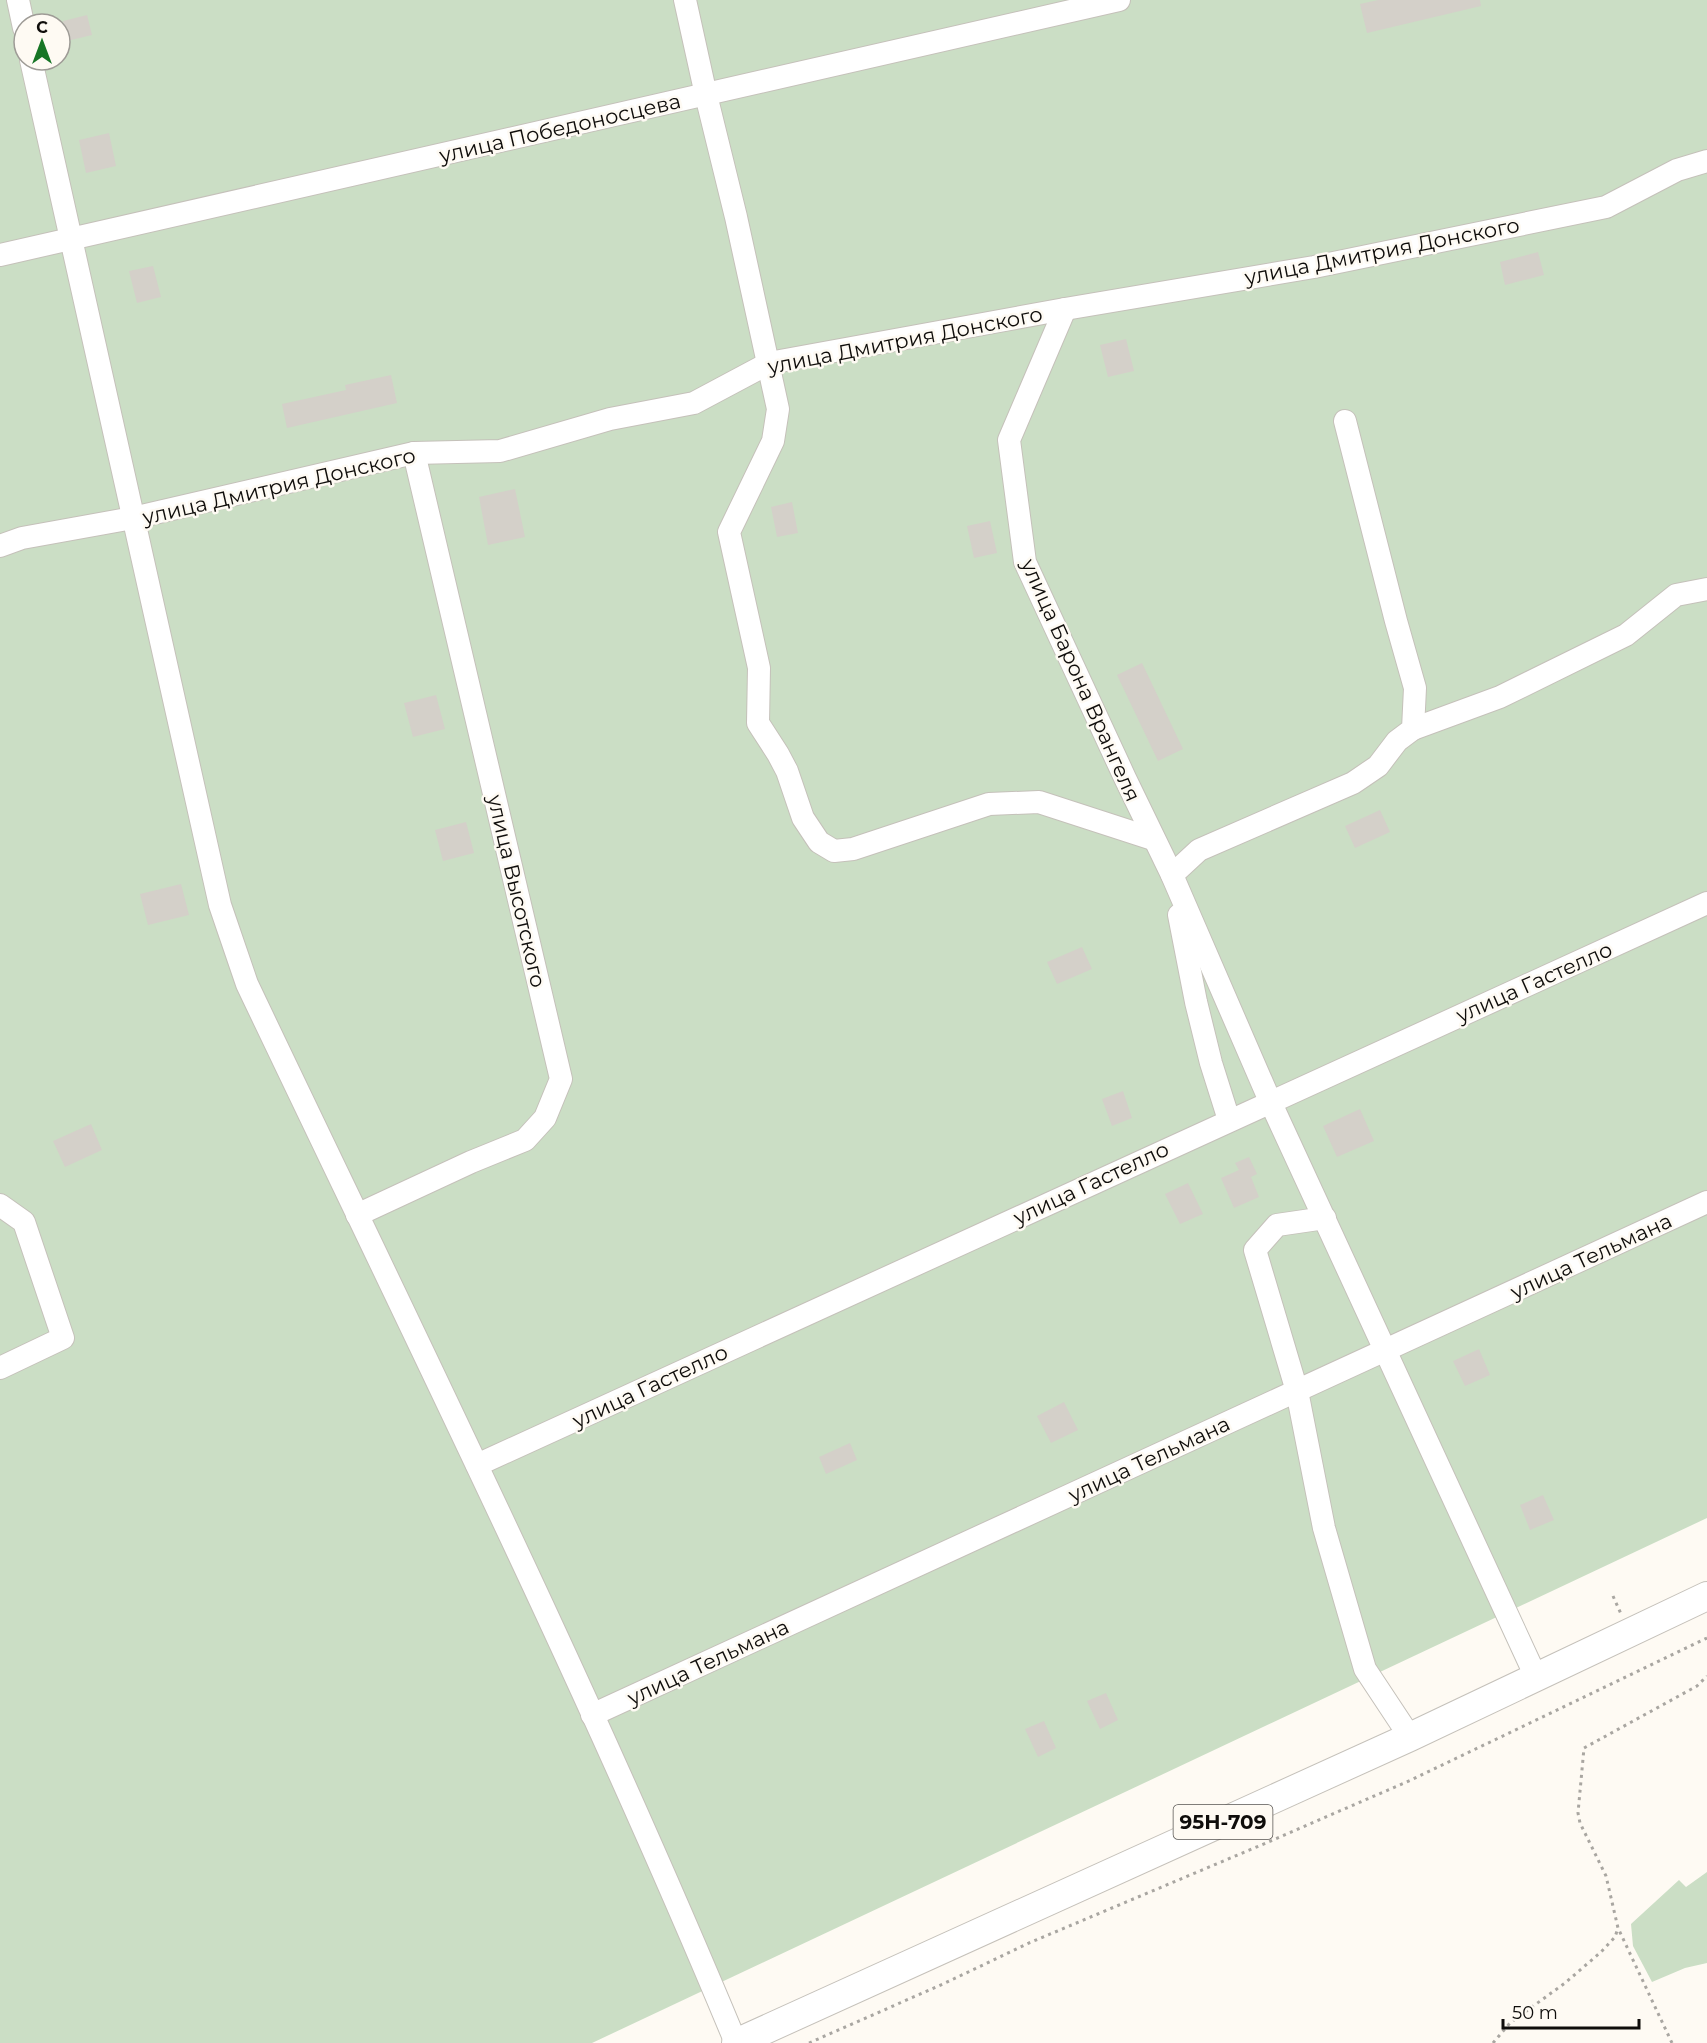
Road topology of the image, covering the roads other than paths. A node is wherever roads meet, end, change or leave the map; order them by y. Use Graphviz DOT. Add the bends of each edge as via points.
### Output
graph roads {
  1 [pos="685,0"];
  2 [pos="1119,0"];
  3 [pos="34,72"];
  4 [pos="706,95"];
  5 [pos="1707,161"];
  6 [pos="71,238"];
  7 [pos="0,255"];
  8 [pos="1065,309"];
  9 [pos="769,363"];
  10 [pos="1345,421"];
  11 [pos="414,453"];
  12 [pos="133,518"];
  13 [pos="0,546"];
  14 [pos="1707,589"];
  15 [pos="1413,729"];
  16 [pos="1153,839"];
  17 [pos="1172,875"];
  18 [pos="1707,903"];
  19 [pos="1270,1101"];
  20 [pos="1229,1120"];
  21 [pos="1707,1202"];
  22 [pos="0,1205"];
  23 [pos="357,1215"];
  24 [pos="1325,1218"];
  25 [pos="1386,1349"];
  26 [pos="0,1368"];
  27 [pos="1297,1391"];
  28 [pos="477,1465"];
  29 [pos="1707,1596"];
  30 [pos="1536,1677"];
  31 [pos="592,1715"];
  32 [pos="1410,1737"];
  33 [pos="736,2043"];
  1 -- 4 [label="street"];
  2 -- 4 [label="street, улица Победоносцева"];
  3 -- 6 [label="street"];
  4 -- 6 [label="street, улица Победоносцева"];
  4 -- 9 [label="street"];
  5 -- 8 [label="street, улица Дмитрия Донского" via="1677,170 1606,207 1314,267"];
  6 -- 7 [label="street, улица Победоносцева"];
  6 -- 12 [label="street"];
  8 -- 9 [label="street, улица Дмитрия Донского"];
  8 -- 16 [label="street, улица Барона Врангеля" via="1009,440 1025,562"];
  9 -- 11 [label="street, улица Дмитрия Донского" via="694,403 610,419 500,451"];
  9 -- 16 [label="street" via="778,409 773,441 729,531 759,668 758,723 787,771 803,818 819,842 834,851 853,849 989,804 1039,802"];
  10 -- 15 [label="street" via="1415,688"];
  11 -- 12 [label="street, улица Дмитрия Донского"];
  11 -- 23 [label="street, улица Высотского" via="561,1079 546,1118 525,1140"];
  12 -- 13 [label="street, улица Дмитрия Донского" via="22,538"];
  12 -- 23 [label="street" via="220,905 247,984"];
  14 -- 15 [label="street" via="1676,595 1626,635 1500,697"];
  15 -- 17 [label="street" via="1397,741 1378,766 1353,783 1199,850"];
  16 -- 17 [label="street, улица Барона Врангеля"];
  17 -- 19 [label="street"];
  17 -- 20 [label="street" via="1196,1002"];
  18 -- 19 [label="street, улица Гастелло"];
  19 -- 20 [label="street, улица Гастелло"];
  19 -- 24 [label="street"];
  20 -- 28 [label="street, улица Гастелло"];
  21 -- 25 [label="street, улица Тельмана"];
  22 -- 26 [label="street" via="24,1222 63,1338"];
  23 -- 28 [label="street"];
  24 -- 25 [label="street"];
  24 -- 27 [label="street" via="1277,1225 1255,1250"];
  25 -- 27 [label="street, улица Тельмана"];
  25 -- 30 [label="street"];
  27 -- 31 [label="street, улица Тельмана"];
  27 -- 32 [label="street" via="1324,1528 1365,1669"];
  28 -- 31 [label="street"];
  29 -- 30 [label="main road, 95Н-709"];
  30 -- 32 [label="main road, 95Н-709"];
  31 -- 33 [label="street"];
  32 -- 33 [label="main road, 95Н-709"];
}
